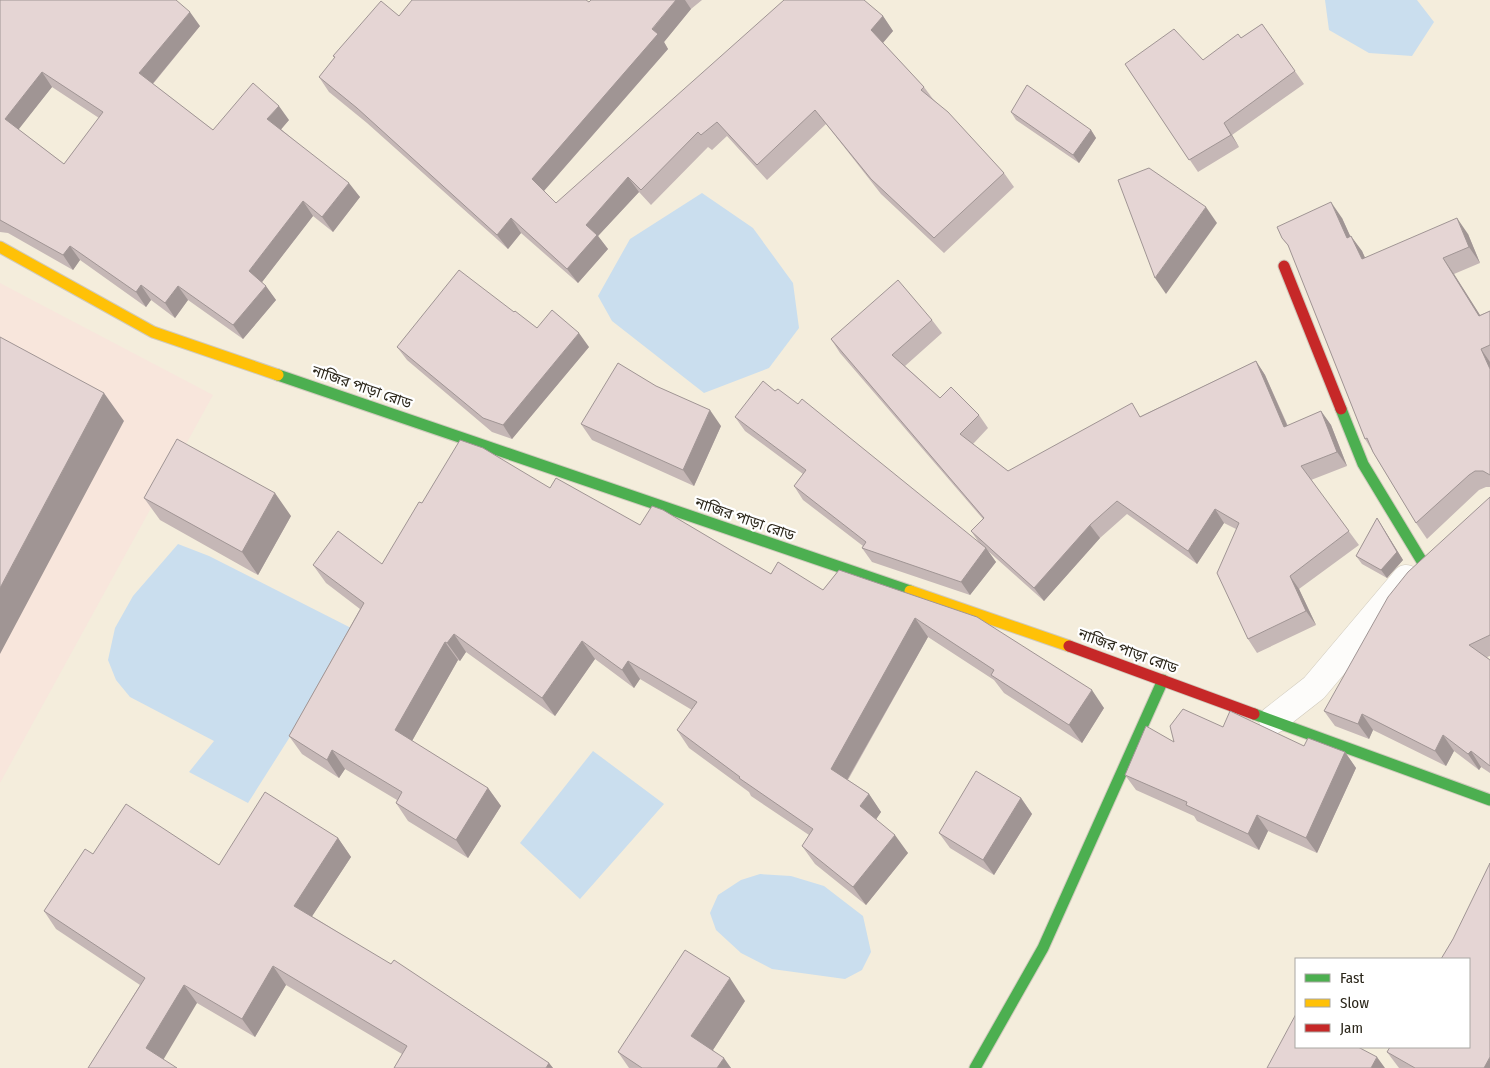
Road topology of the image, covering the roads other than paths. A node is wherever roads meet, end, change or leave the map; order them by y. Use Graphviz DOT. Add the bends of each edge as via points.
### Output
graph roads {
  1 [pos="0,247"];
  2 [pos="1284,266"];
  3 [pos="1443,545"];
  4 [pos="1423,563"];
  5 [pos="1163,680"];
  6 [pos="1273,720"];
  7 [pos="1490,800"];
  8 [pos="975,1068"];
  1 -- 5 [label="main road, নাজির পাড়া রোড" via="153,332"];
  2 -- 4 [label="main road" via="1363,464"];
  3 -- 4 [label="street"];
  4 -- 6 [label="street" via="1314,688"];
  5 -- 6 [label="main road, নাজির পাড়া রোড"];
  5 -- 8 [label="main road" via="1043,948"];
  6 -- 7 [label="main road, নাজির পাড়া রোড"];
}
